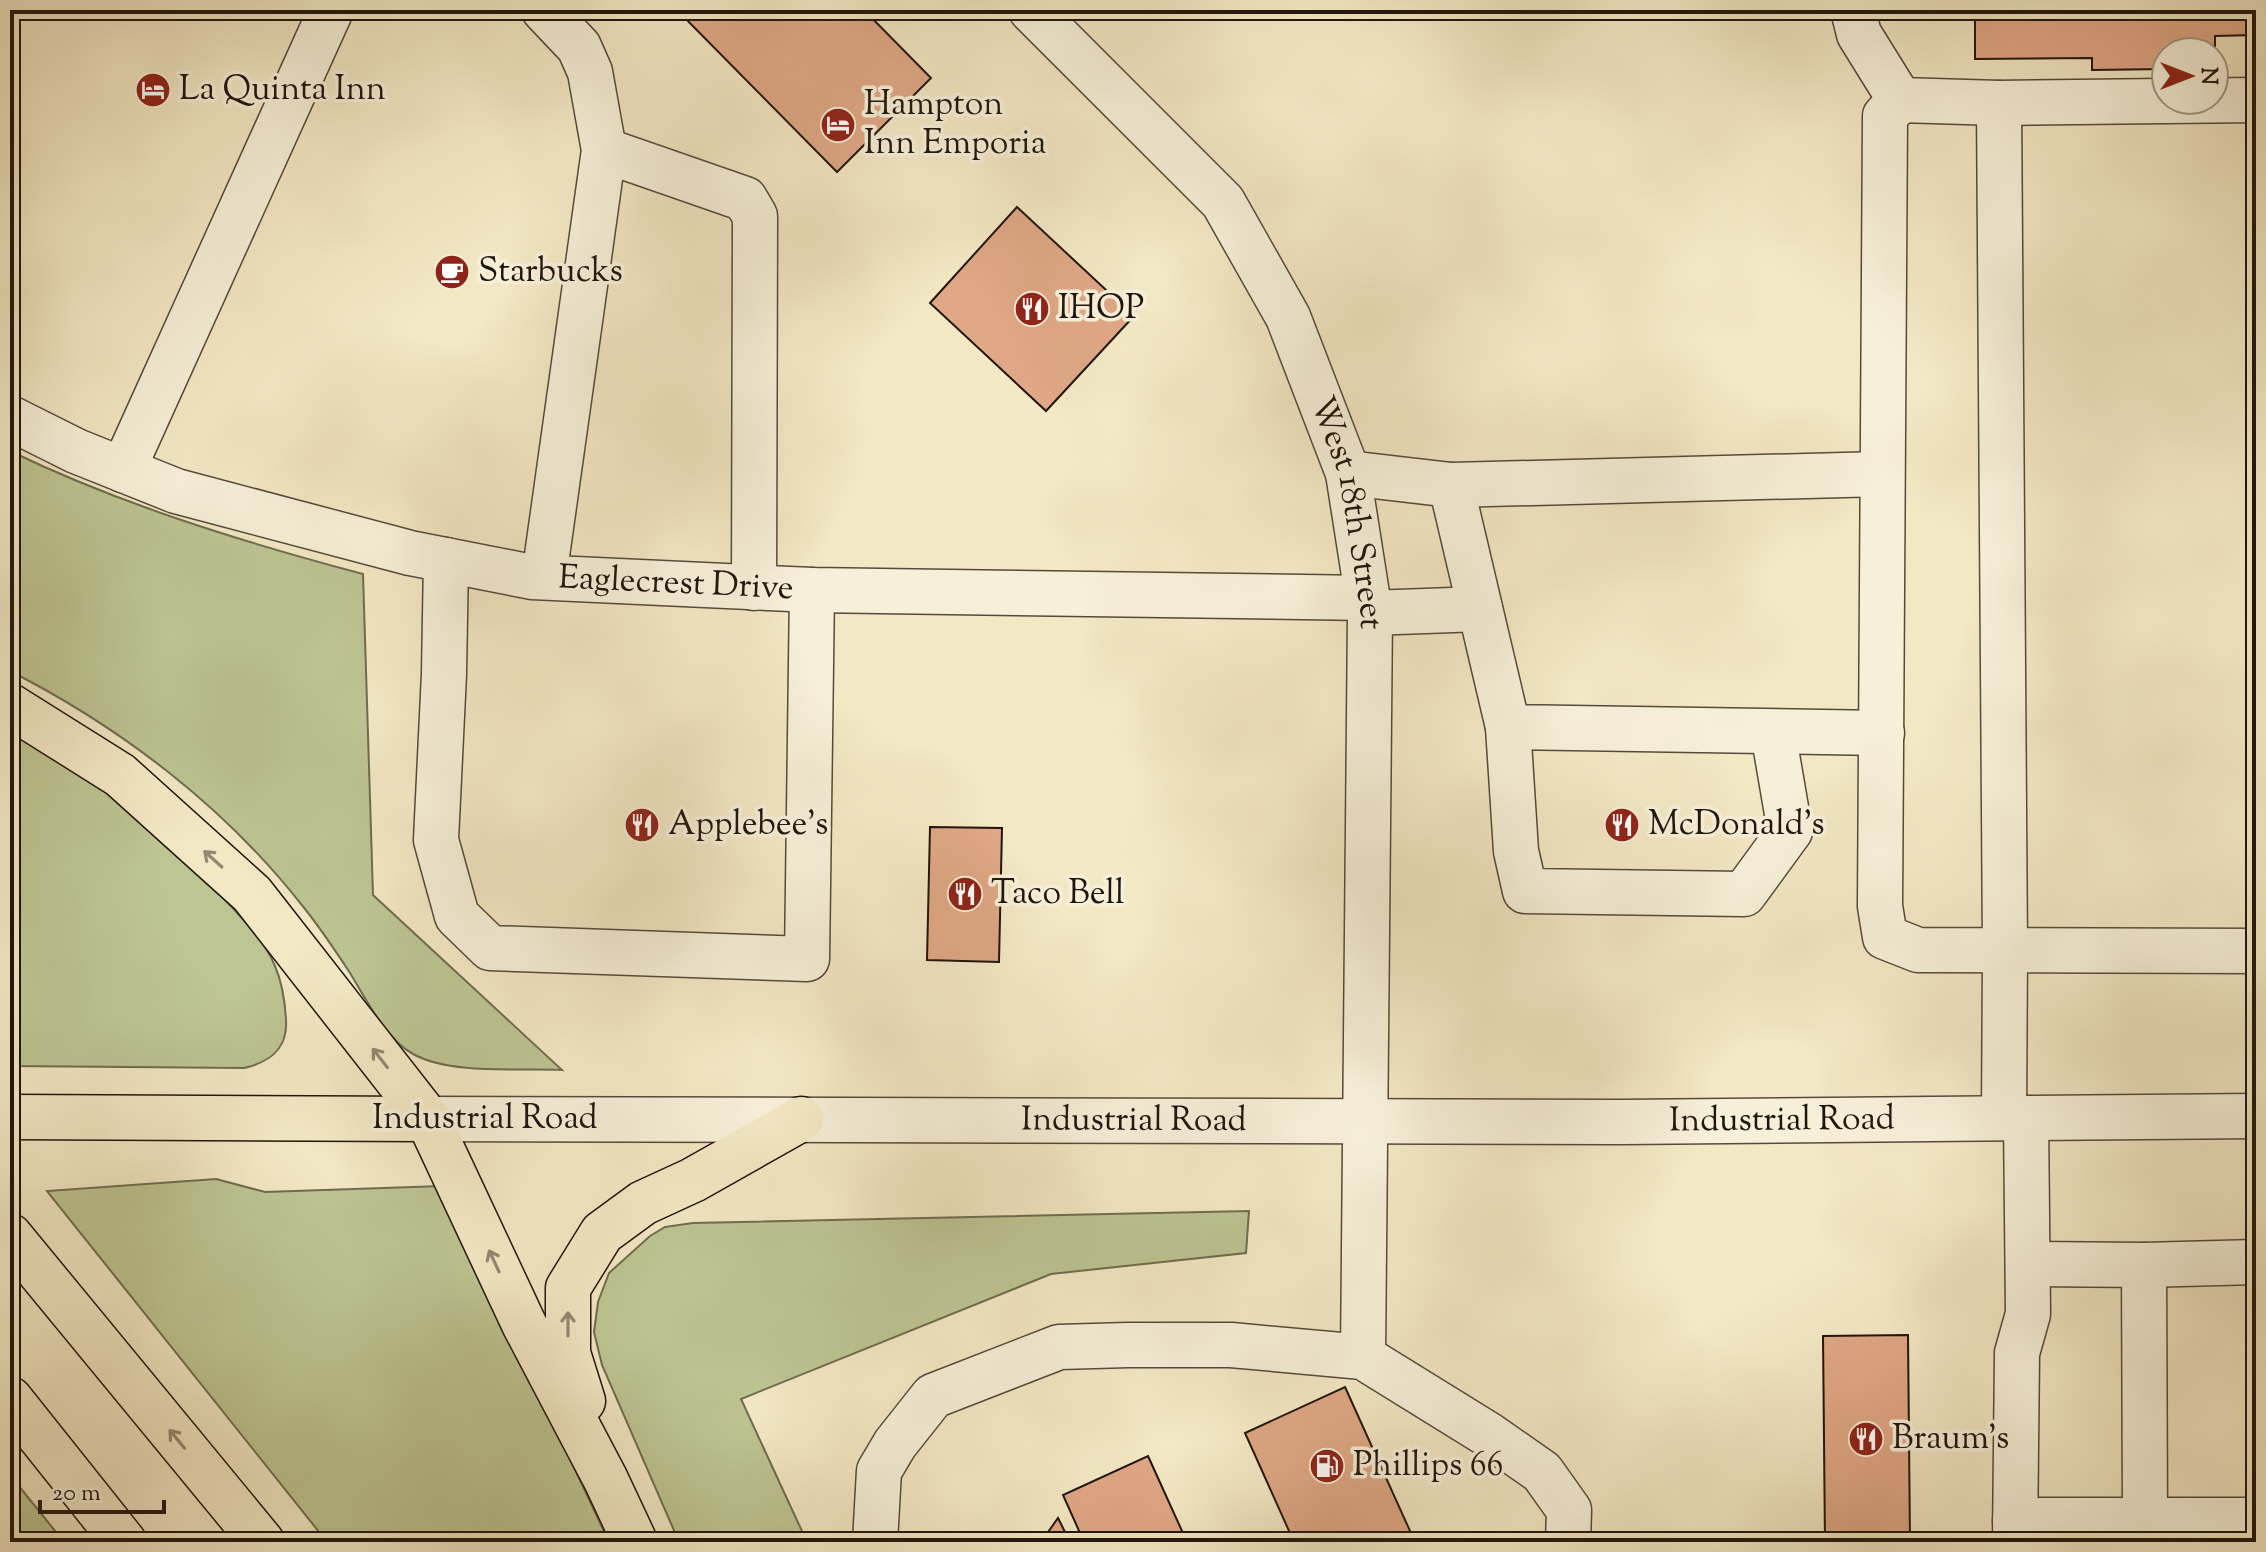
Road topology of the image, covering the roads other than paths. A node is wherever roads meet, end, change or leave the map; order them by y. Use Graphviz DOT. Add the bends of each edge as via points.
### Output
graph roads {
  1 [pos="331,10"];
  2 [pos="544,10"];
  3 [pos="1031,10"];
  4 [pos="1853,10"];
  5 [pos="1900,100"];
  6 [pos="2256,100"];
  7 [pos="1999,103"];
  8 [pos="604,150"];
  9 [pos="10,418"];
  10 [pos="123,470"];
  11 [pos="1348,473"];
  12 [pos="1882,474"];
  13 [pos="1451,485"];
  14 [pos="446,560"];
  15 [pos="544,577"];
  16 [pos="754,588"];
  17 [pos="812,590"];
  18 [pos="1369,606"];
  19 [pos="1480,609"];
  20 [pos="10,706"];
  21 [pos="1508,727"];
  22 [pos="1773,732"];
  23 [pos="1882,733"];
  24 [pos="2005,951"];
  25 [pos="2256,951"];
  26 [pos="2256,1116"];
  27 [pos="10,1117"];
  28 [pos="2015,1118"];
  29 [pos="428,1119"];
  30 [pos="801,1119"];
  31 [pos="1364,1120"];
  32 [pos="10,1236"];
  33 [pos="2256,1262"];
  34 [pos="2028,1264"];
  35 [pos="2144,1265"];
  36 [pos="1363,1357"];
  37 [pos="10,1399"];
  38 [pos="606,1480"];
  39 [pos="2145,1520"];
  40 [pos="2256,1520"];
  41 [pos="2015,1531"];
  42 [pos="124,1542"];
  43 [pos="262,1542"];
  44 [pos="635,1542"];
  45 [pos="875,1542"];
  46 [pos="1568,1542"];
  1 -- 10 [label="street"];
  2 -- 8 [label="street" via="579,47 590,72"];
  3 -- 11 [label="street, West 18th Street" via="1223,202 1288,317"];
  4 -- 5 [label="street" via="1859,34"];
  5 -- 7 [label="street"];
  5 -- 12 [label="street" via="1885,116"];
  6 -- 7 [label="street"];
  7 -- 24 [label="street"];
  8 -- 15 [label="street"];
  8 -- 16 [label="street" via="745,199 755,216"];
  9 -- 10 [label="street, Eaglecrest Drive"];
  10 -- 14 [label="street, Eaglecrest Drive" via="176,491"];
  11 -- 13 [label="street"];
  11 -- 18 [label="street, West 18th Street"];
  12 -- 13 [label="street"];
  12 -- 23 [label="street"];
  13 -- 19 [label="street"];
  14 -- 15 [label="street, Eaglecrest Drive"];
  14 -- 17 [label="street" via="436,840 457,916 490,948 807,959"];
  15 -- 16 [label="street, Eaglecrest Drive"];
  16 -- 17 [label="street, Eaglecrest Drive"];
  17 -- 18 [label="street, Eaglecrest Drive"];
  18 -- 19 [label="street, Eaglecrest Drive"];
  18 -- 31 [label="street, West 18th Street"];
  19 -- 21 [label="street"];
  29 -- 20 [label="main road, one-way" via="252,894 120,775"];
  21 -- 22 [label="street"];
  21 -- 22 [label="street" via="1516,851 1525,891 1744,894 1790,831"];
  22 -- 23 [label="street"];
  23 -- 24 [label="street" via="1880,906 1885,937 1918,950"];
  24 -- 25 [label="street"];
  24 -- 28 [label="street"];
  26 -- 28 [label="street, Industrial Road"];
  27 -- 29 [label="main road, Industrial Road"];
  28 -- 31 [label="street, Industrial Road"];
  28 -- 34 [label="street"];
  29 -- 30 [label="street, Industrial Road"];
  38 -- 29 [label="main road, one-way" via="524,1324"];
  30 -- 31 [label="street, Industrial Road"];
  38 -- 30 [label="main road, one-way" via="568,1353 568,1288 602,1233 643,1203"];
  31 -- 36 [label="street, West 18th Street"];
  43 -- 32 [label="main road, one-way"];
  33 -- 35 [label="street"];
  34 -- 35 [label="street"];
  34 -- 41 [label="street" via="2028,1314 2017,1353"];
  35 -- 39 [label="street"];
  36 -- 45 [label="street" via="1231,1345 1059,1347 933,1396 879,1471"];
  36 -- 46 [label="street" via="1542,1472 1569,1510"];
  37 -- 42 [label="main road"];
  38 -- 44 [label="main road"];
  39 -- 40 [label="street"];
  39 -- 41 [label="street"];
}
